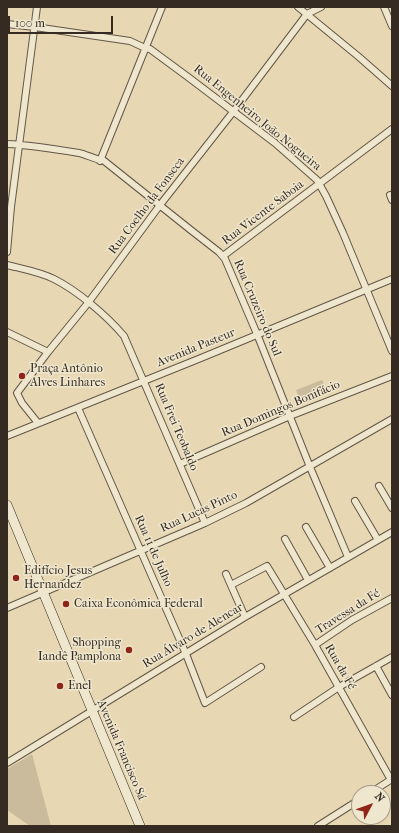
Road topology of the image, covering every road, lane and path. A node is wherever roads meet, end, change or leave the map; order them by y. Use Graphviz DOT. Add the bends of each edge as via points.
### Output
graph roads {
  1 [pos="37,7"];
  2 [pos="162,7"];
  3 [pos="298,7"];
  4 [pos="320,7"];
  5 [pos="384,7"];
  6 [pos="307,14"];
  7 [pos="7,24"];
  8 [pos="392,26"];
  9 [pos="35,27"];
  10 [pos="145,48"];
  11 [pos="392,86"];
  12 [pos="233,112"];
  13 [pos="392,128"];
  14 [pos="7,144"];
  15 [pos="19,144"];
  16 [pos="100,161"];
  17 [pos="320,184"];
  18 [pos="160,205"];
  19 [pos="7,252"];
  20 [pos="223,256"];
  21 [pos="7,265"];
  22 [pos="392,279"];
  23 [pos="367,289"];
  24 [pos="88,303"];
  25 [pos="7,332"];
  26 [pos="257,334"];
  27 [pos="392,349"];
  28 [pos="48,352"];
  29 [pos="392,376"];
  30 [pos="144,381"];
  31 [pos="78,408"];
  32 [pos="290,416"];
  33 [pos="392,419"];
  34 [pos="38,423"];
  35 [pos="7,436"];
  36 [pos="180,464"];
  37 [pos="310,467"];
  38 [pos="379,486"];
  39 [pos="355,501"];
  40 [pos="7,505"];
  41 [pos="392,508"];
  42 [pos="205,523"];
  43 [pos="306,527"];
  44 [pos="392,532"];
  45 [pos="285,540"];
  46 [pos="378,540"];
  47 [pos="141,550"];
  48 [pos="348,557"];
  49 [pos="330,568"];
  50 [pos="226,574"];
  51 [pos="308,580"];
  52 [pos="231,585"];
  53 [pos="43,593"];
  54 [pos="284,594"];
  55 [pos="392,598"];
  56 [pos="7,608"];
  57 [pos="245,617"];
  58 [pos="315,645"];
  59 [pos="186,654"];
  60 [pos="392,657"];
  61 [pos="376,666"];
  62 [pos="261,667"];
  63 [pos="339,687"];
  64 [pos="392,695"];
  65 [pos="92,710"];
  66 [pos="294,717"];
  67 [pos="7,763"];
  68 [pos="392,779"];
  69 [pos="383,785"];
  70 [pos="351,805"];
  71 [pos="140,826"];
  72 [pos="318,826"];
  1 -- 9 [label="street"];
  2 -- 10 [label="street"];
  3 -- 6 [label="street"];
  4 -- 6 [label="street, Rua Coelho da Fonseca"];
  5 -- 8 [label="street"];
  6 -- 11 [label="street"];
  6 -- 12 [label="street, Rua Coelho da Fonseca"];
  7 -- 9 [label="street, Rua Engenheiro João Nogueira"];
  9 -- 10 [label="street, Rua Engenheiro João Nogueira" via="130,41"];
  9 -- 15 [label="street"];
  10 -- 12 [label="street, Rua Engenheiro João Nogueira" via="156,52"];
  10 -- 16 [label="street"];
  12 -- 17 [label="street, Rua Engenheiro João Nogueira" via="275,143"];
  12 -- 18 [label="street, Rua Coelho da Fonseca"];
  13 -- 17 [label="street, Rua Vicente Saboia"];
  14 -- 15 [label="street, Rua Cruzeiro do Sul"];
  15 -- 16 [label="street, Rua Cruzeiro do Sul" via="89,155"];
  15 -- 19 [label="street"];
  16 -- 18 [label="street, Rua Cruzeiro do Sul" via="103,160"];
  17 -- 20 [label="street, Rua Vicente Saboia"];
  17 -- 23 [label="street, Rua Engenheiro João Nogueira"];
  18 -- 20 [label="street, Rua Cruzeiro do Sul"];
  18 -- 24 [label="street, Rua Coelho da Fonseca"];
  20 -- 26 [label="street, Rua Cruzeiro do Sul"];
  21 -- 24 [label="street, Rua Frei Teobaldo" via="55,279"];
  22 -- 23 [label="street, Avenida Pasteur"];
  23 -- 26 [label="street, Avenida Pasteur"];
  23 -- 27 [label="street, Rua Engenheiro João Nogueira"];
  24 -- 28 [label="street, Rua Coelho da Fonseca"];
  24 -- 30 [label="street, Rua Frei Teobaldo" via="124,336"];
  25 -- 28 [label="street"];
  26 -- 30 [label="street, Avenida Pasteur"];
  26 -- 32 [label="street, Rua Cruzeiro do Sul"];
  28 -- 34 [label="street, Rua Coelho da Fonseca" via="17,393"];
  29 -- 32 [label="street, Rua Domingos Bonifácio"];
  30 -- 31 [label="street, Avenida Pasteur"];
  30 -- 36 [label="street, Rua Frei Teobaldo"];
  31 -- 34 [label="street, Avenida Pasteur"];
  31 -- 47 [label="street, Rua 11 de Julho"];
  32 -- 36 [label="street, Rua Domingos Bonifácio"];
  32 -- 37 [label="street, Rua Cruzeiro do Sul"];
  33 -- 37 [label="street, Rua Lucas Pinto"];
  34 -- 35 [label="street, Avenida Pasteur"];
  36 -- 42 [label="street, Rua Frei Teobaldo"];
  37 -- 42 [label="street, Rua Lucas Pinto"];
  37 -- 48 [label="street, Rua Cruzeiro do Sul"];
  38 -- 41 [label="street"];
  39 -- 46 [label="street"];
  40 -- 53 [label="main road, Avenida Francisco Sá"];
  42 -- 47 [label="street, Rua Lucas Pinto"];
  43 -- 49 [label="street"];
  44 -- 46 [label="street, Rua Álvaro de Alencar"];
  45 -- 51 [label="street"];
  46 -- 48 [label="street, Rua Álvaro de Alencar"];
  47 -- 53 [label="street, Rua Lucas Pinto"];
  47 -- 59 [label="street, Rua 11 de Julho"];
  48 -- 49 [label="street, Rua Álvaro de Alencar"];
  49 -- 51 [label="street, Rua Álvaro de Alencar"];
  50 -- 52 [label="street"];
  51 -- 54 [label="street, Rua Álvaro de Alencar"];
  52 -- 54 [label="street, Rua da Fé" via="267,566"];
  52 -- 57 [label="street"];
  53 -- 56 [label="street, Rua Lucas Pinto"];
  53 -- 65 [label="main road, Avenida Francisco Sá"];
  54 -- 57 [label="street, Rua Álvaro de Alencar"];
  54 -- 58 [label="street, Rua da Fé"];
  55 -- 58 [label="street, Travessa da Fé" via="352,620"];
  57 -- 59 [label="street, Rua Álvaro de Alencar"];
  58 -- 63 [label="street, Rua da Fé"];
  59 -- 62 [label="street, Rua 11 de Julho" via="205,703"];
  59 -- 65 [label="street, Rua Álvaro de Alencar"];
  60 -- 61 [label="street"];
  61 -- 63 [label="street"];
  61 -- 64 [label="street"];
  63 -- 66 [label="street"];
  63 -- 68 [label="street, Rua da Fé"];
  65 -- 67 [label="street, Rua Álvaro de Alencar"];
  65 -- 71 [label="main road, Avenida Francisco Sá"];
  68 -- 69 [label="street"];
  70 -- 72 [label="street"];
}
